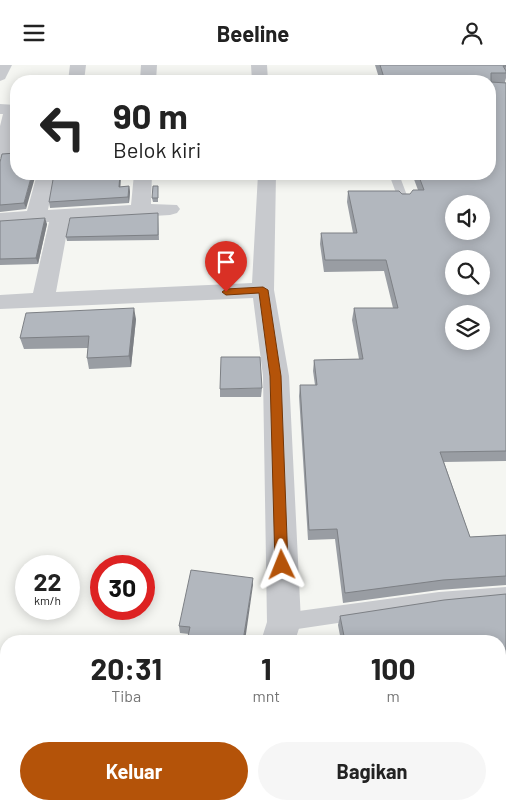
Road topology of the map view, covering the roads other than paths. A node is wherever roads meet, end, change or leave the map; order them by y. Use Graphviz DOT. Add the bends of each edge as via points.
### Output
graph roads {
  1 [pos="4,65"];
  2 [pos="0,77"];
  3 [pos="10,120"];
  4 [pos="10,153"];
  5 [pos="45,180"];
  6 [pos="143,180"];
  7 [pos="266,180"];
  8 [pos="396,180"];
  9 [pos="404,201"];
  10 [pos="170,209"];
  11 [pos="141,211"];
  12 [pos="60,215"];
  13 [pos="36,217"];
  14 [pos="0,219"];
  15 [pos="263,290"];
  16 [pos="43,300"];
  17 [pos="0,303"];
  18 [pos="506,595"];
  19 [pos="281,632"];
  1 -- 2 [label="street"];
  3 -- 4 [label="street" via="2,153"];
  5 -- 13 [label="street"];
  6 -- 11 [label="street"];
  7 -- 15 [label="street"];
  8 -- 9 [label="lane"];
  10 -- 11 [label="street"];
  11 -- 12 [label="street"];
  12 -- 13 [label="street"];
  12 -- 16 [label="street"];
  13 -- 14 [label="street"];
  15 -- 16 [label="street"];
  15 -- 19 [label="street" via="276,376"];
  16 -- 17 [label="street"];
  18 -- 19 [label="lane" via="439,600"];
}
